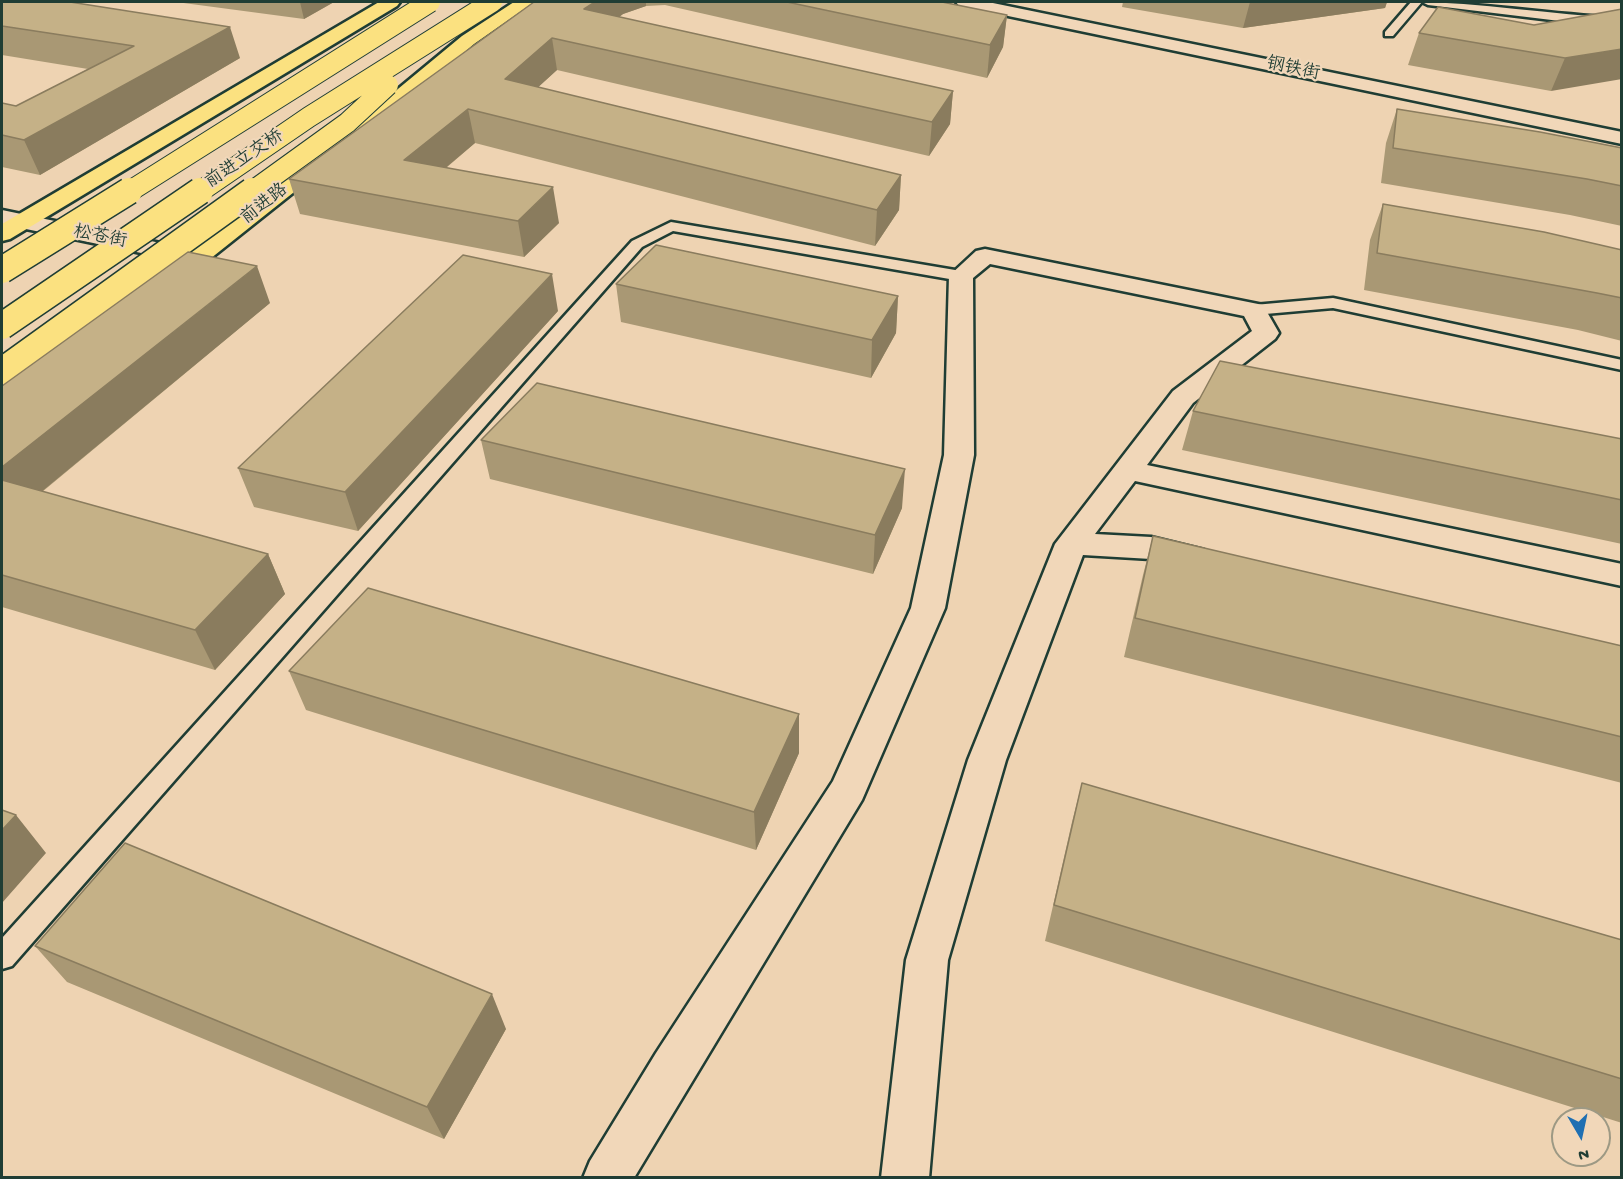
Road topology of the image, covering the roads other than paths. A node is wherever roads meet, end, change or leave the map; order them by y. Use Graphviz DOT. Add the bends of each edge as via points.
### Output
graph roads {
  1 [pos="391,2"];
  2 [pos="430,2"];
  3 [pos="492,2"];
  4 [pos="525,2"];
  5 [pos="965,2"];
  6 [pos="1416,2"];
  7 [pos="1428,2"];
  8 [pos="1622,21"];
  9 [pos="1389,34"];
  10 [pos="441,36"];
  11 [pos="1622,138"];
  12 [pos="8,224"];
  13 [pos="199,258"];
  14 [pos="2,270"];
  15 [pos="961,276"];
  16 [pos="152,292"];
  17 [pos="1254,310"];
  18 [pos="2,326"];
  19 [pos="1622,365"];
  20 [pos="2,371"];
  21 [pos="1127,470"];
  22 [pos="1071,544"];
  23 [pos="1220,564"];
  24 [pos="1622,575"];
  25 [pos="2,957"];
  26 [pos="607,1178"];
  27 [pos="905,1178"];
  1 -- 12 [label="highway"];
  2 -- 14 [label="highway, 前进立交桥, bridge"];
  3 -- 10 [label="highway, 前进立交桥, bridge"];
  4 -- 13 [label="highway, 前进路" via="468,40"];
  5 -- 11 [label="street, 钢铁街"];
  6 -- 9 [label="lane"];
  7 -- 8 [label="lane" via="1569,19"];
  10 -- 18 [label="highway, 前进立交桥, bridge" via="309,117"];
  10 -- 20 [label="highway, bridge" via="348,123"];
  12 -- 13 [label="street, 松苍街"];
  13 -- 16 [label="highway, 前进路"];
  15 -- 17 [label="street" via="985,256"];
  15 -- 25 [label="lane" via="671,226 636,244"];
  15 -- 26 [label="street" via="959,455 928,609 848,789"];
  17 -- 19 [label="lane" via="1333,303"];
  17 -- 21 [label="street" via="1266,333 1183,397"];
  21 -- 22 [label="street"];
  21 -- 24 [label="street"];
  22 -- 23 [label="street" via="1150,548"];
  22 -- 27 [label="street" via="987,760 927,960"];
}
